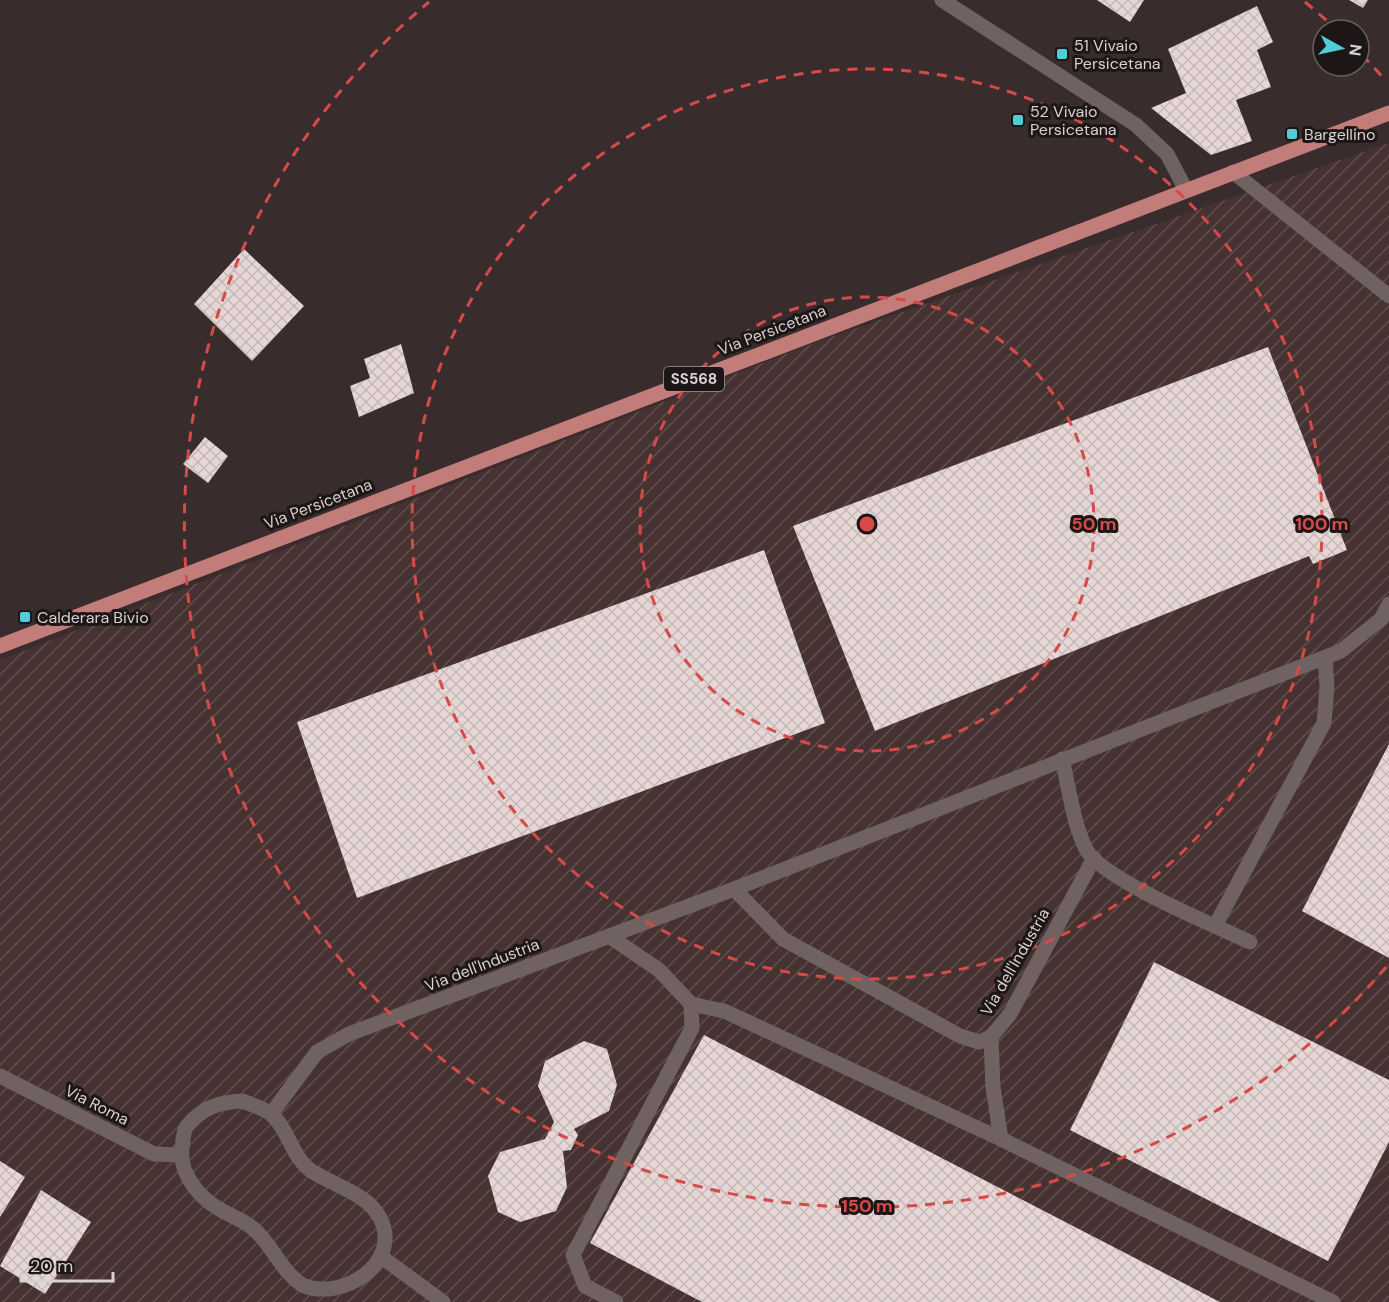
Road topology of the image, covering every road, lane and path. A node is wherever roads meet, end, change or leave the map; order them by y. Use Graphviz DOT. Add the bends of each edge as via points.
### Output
graph roads {
  1 [pos="942,0"];
  2 [pos="1389,112"];
  3 [pos="1233,172"];
  4 [pos="1186,190"];
  5 [pos="1389,296"];
  6 [pos="1389,604"];
  7 [pos="0,646"];
  8 [pos="1325,657"];
  9 [pos="1062,759"];
  10 [pos="1095,858"];
  11 [pos="734,889"];
  12 [pos="1215,926"];
  13 [pos="609,936"];
  14 [pos="1250,942"];
  15 [pos="691,1004"];
  16 [pos="991,1037"];
  17 [pos="0,1076"];
  18 [pos="271,1114"];
  19 [pos="1001,1139"];
  20 [pos="181,1155"];
  21 [pos="383,1258"];
  22 [pos="307,1295"];
  23 [pos="443,1302"];
  24 [pos="616,1302"];
  25 [pos="1333,1302"];
  1 -- 4 [label="street" via="1136,125 1167,154"];
  2 -- 3 [label="main road, Via Persicetana / SS568"];
  3 -- 4 [label="main road, Via Persicetana / SS568"];
  3 -- 5 [label="street"];
  4 -- 7 [label="main road, Via Persicetana / SS568"];
  6 -- 8 [label="street, Via dell'Industria" via="1381,619 1341,651"];
  8 -- 9 [label="street, Via dell'Industria"];
  8 -- 12 [label="street" via="1324,723"];
  9 -- 10 [label="street" via="1086,850"];
  9 -- 11 [label="street, Via dell'Industria"];
  10 -- 12 [label="street" via="1148,895"];
  10 -- 16 [label="street, Via dell'Industria" via="1010,1014"];
  11 -- 13 [label="street, Via dell'Industria"];
  11 -- 16 [label="street, Via dell'Industria" via="783,939 960,1036 979,1042"];
  12 -- 14 [label="street"];
  13 -- 15 [label="street" via="658,970"];
  13 -- 18 [label="street, Via dell'Industria" via="349,1035 317,1052"];
  15 -- 19 [label="street" via="724,1011"];
  15 -- 24 [label="street" via="692,1028 573,1255 585,1286"];
  16 -- 19 [label="street"];
  17 -- 20 [label="street, Via Roma" via="154,1154"];
  18 -- 20 [label="street" via="243,1101 219,1102 200,1113 185,1129"];
  18 -- 21 [label="street" via="308,1168 365,1201 380,1217 386,1238"];
  19 -- 25 [label="street"];
  20 -- 22 [label="street" via="184,1172 195,1188 215,1207 259,1234 288,1276"];
  21 -- 22 [label="street" via="371,1275 353,1285 340,1291"];
  21 -- 23 [label="street"];
}
